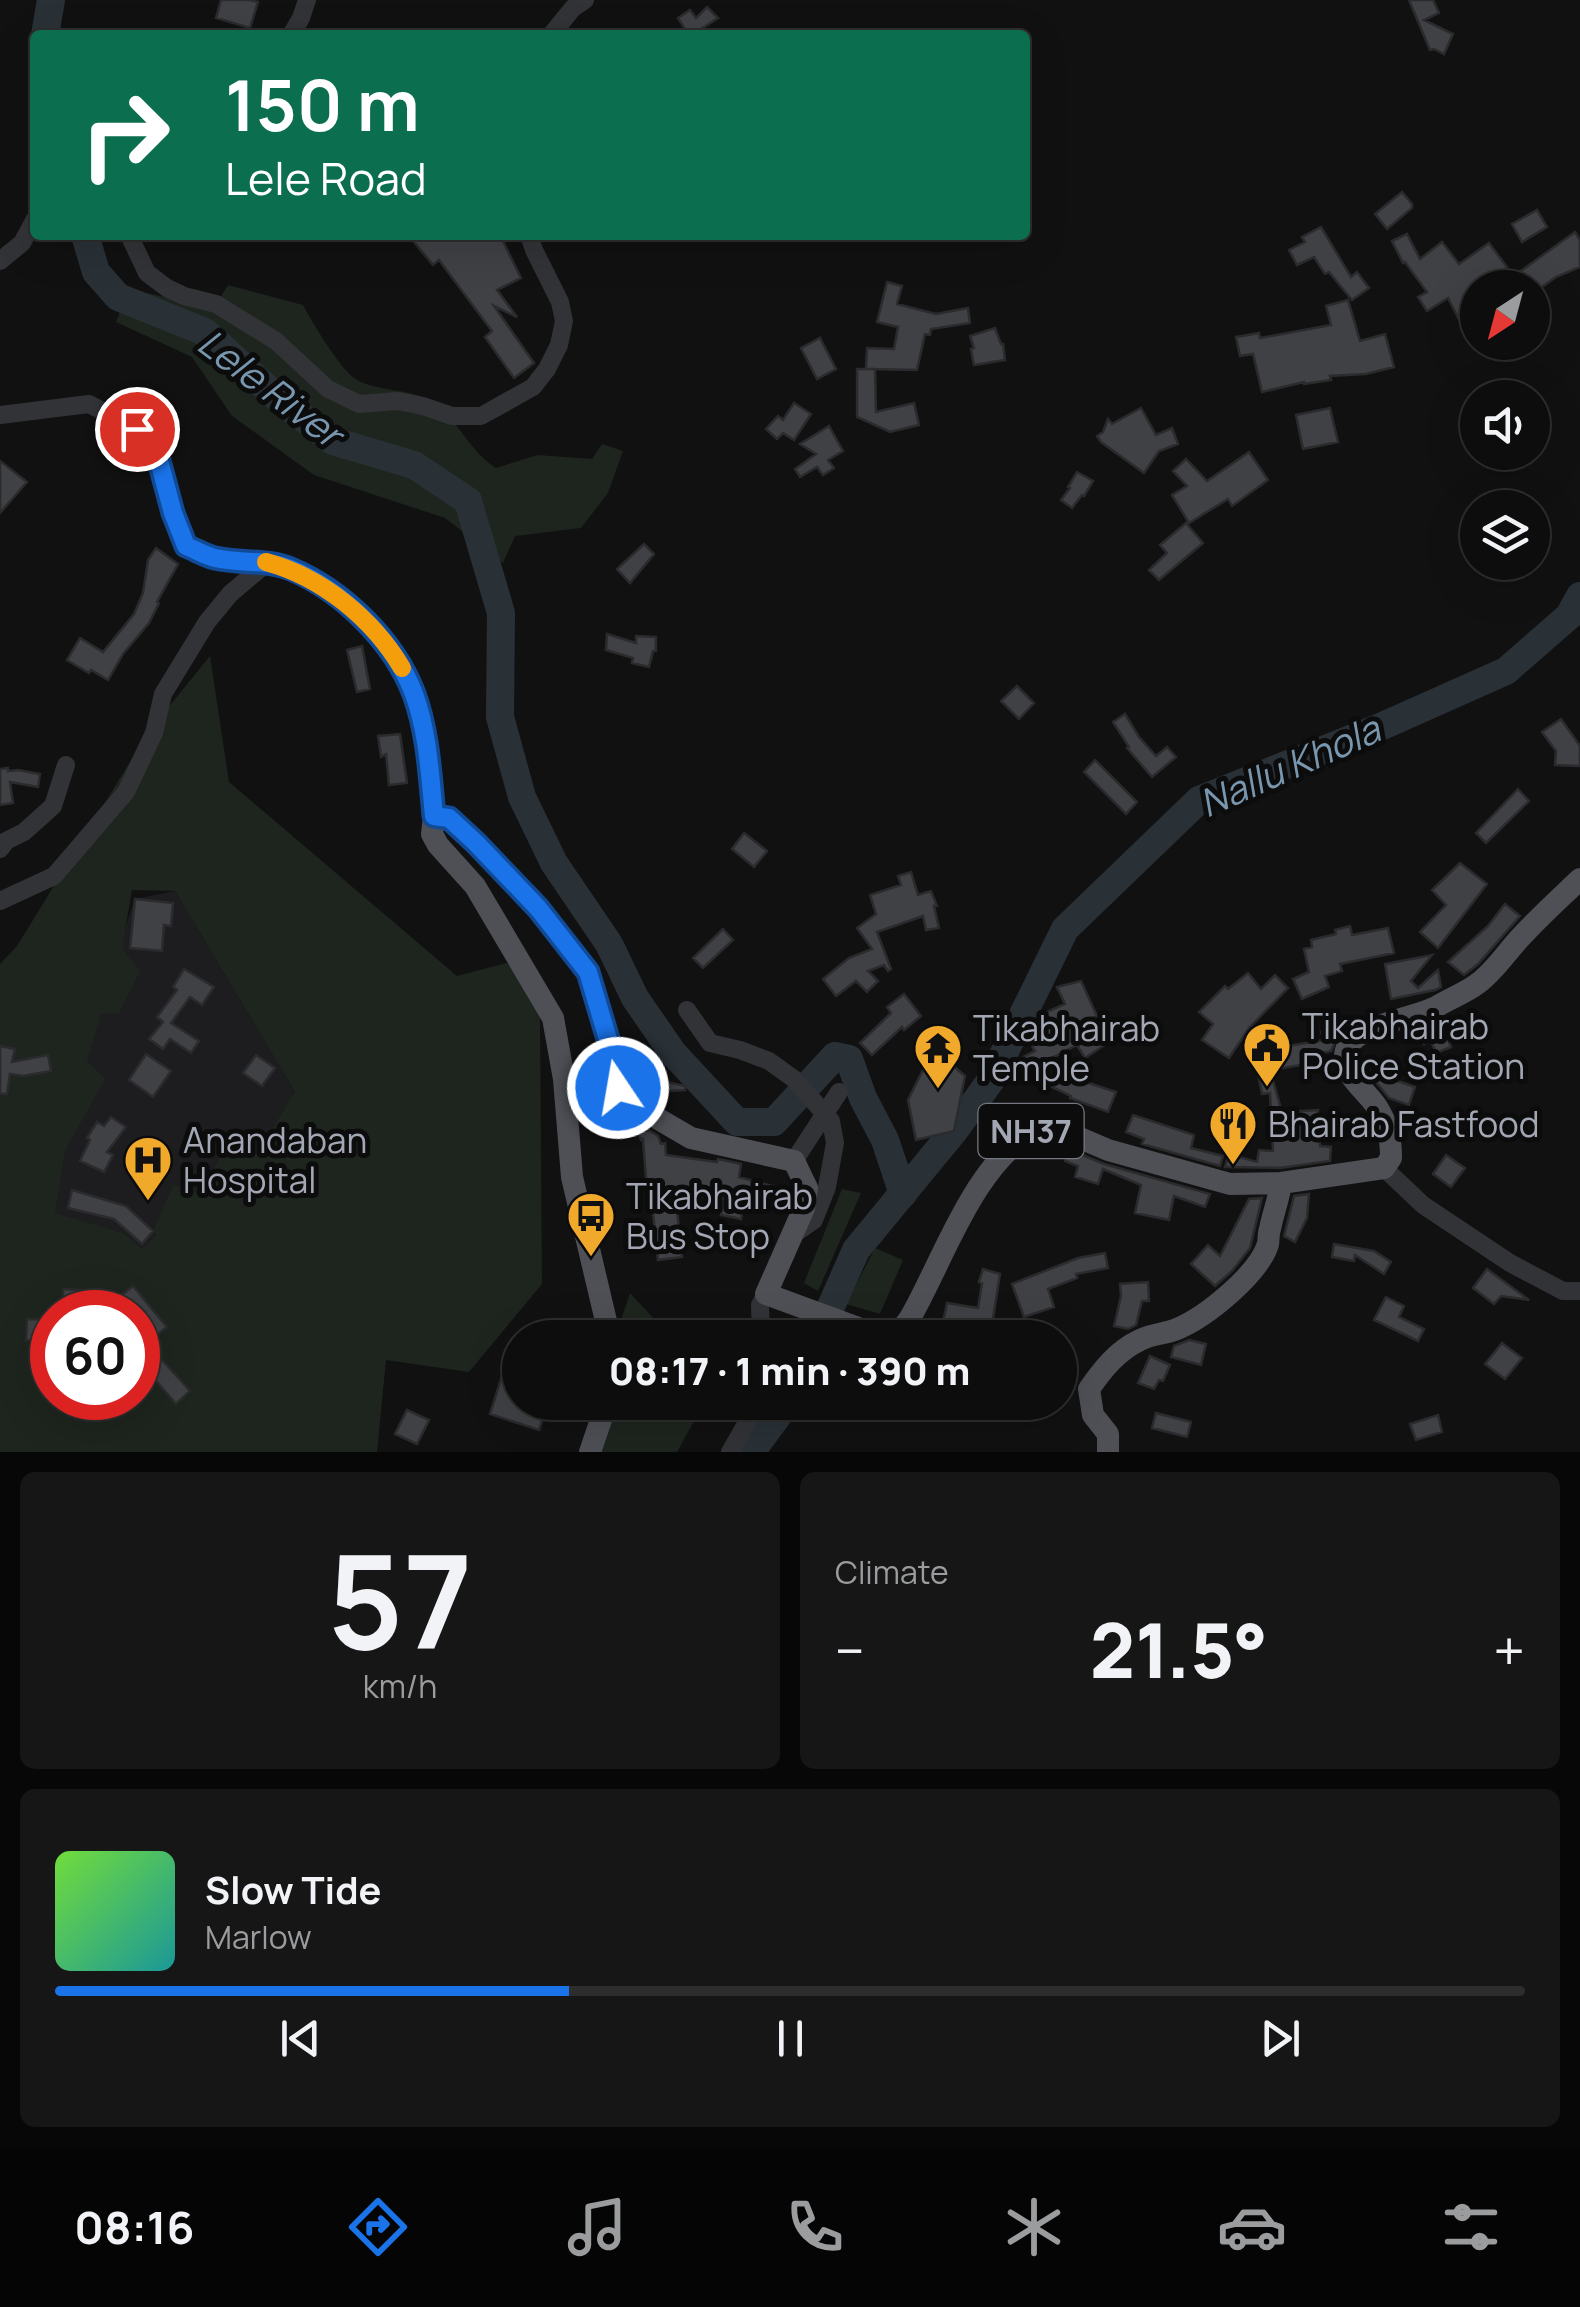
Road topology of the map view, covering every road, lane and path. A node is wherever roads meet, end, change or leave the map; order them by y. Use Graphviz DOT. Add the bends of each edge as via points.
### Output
graph roads {
  1 [pos="308,0"];
  2 [pos="585,0"];
  3 [pos="294,30"];
  4 [pos="556,30"];
  5 [pos="30,228"];
  6 [pos="133,240"];
  7 [pos="531,240"];
  8 [pos="0,261"];
  9 [pos="0,416"];
  10 [pos="268,562"];
  11 [pos="66,764"];
  12 [pos="434,816"];
  13 [pos="0,849"];
  14 [pos="1580,879"];
  15 [pos="0,902"];
  16 [pos="686,1010"];
  17 [pos="840,1092"];
  18 [pos="794,1160"];
  19 [pos="1384,1168"];
  20 [pos="1281,1183"];
  21 [pos="790,1238"];
  22 [pos="1580,1291"];
  23 [pos="766,1294"];
  24 [pos="606,1320"];
  25 [pos="760,1320"];
  26 [pos="837,1320"];
  27 [pos="908,1320"];
  28 [pos="601,1420"];
  29 [pos="748,1420"];
  30 [pos="590,1452"];
  31 [pos="730,1452"];
  32 [pos="1108,1452"];
  1 -- 3 [label="street"];
  2 -- 4 [label="street"];
  5 -- 8 [label="street"];
  6 -- 7 [label="street" via="146,273 262,332 328,388 359,404 398,401 452,416 480,416 533,387 559,345 560,302"];
  9 -- 10 [label="street" via="89,404 137,429 154,442 186,546 214,558"];
  10 -- 12 [label="street" via="338,598 400,664 426,742"];
  10 -- 15 [label="street" via="206,622 163,694 154,733 126,792 54,876"];
  11 -- 13 [label="street" via="52,806"];
  12 -- 18 [label="main road" via="449,818 476,843 588,972 616,1066 620,1110 692,1138"];
  12 -- 24 [label="main road" via="438,845 475,886 553,1018 572,1176"];
  14 -- 19 [label="main road" via="1478,984 1422,1014 1374,1027 1347,1046 1346,1066 1390,1135 1392,1158"];
  16 -- 21 [label="street" via="710,1043 769,1062 831,1121 835,1143 827,1186 814,1220"];
  17 -- 18 [label="street"];
  18 -- 21 [label="main road" via="807,1188"];
  19 -- 20 [label="main road, NH37"];
  19 -- 22 [label="street" via="1423,1206 1510,1263 1563,1292"];
  20 -- 27 [label="main road, NH37" via="1213,1180 1038,1128 988,1174"];
  20 -- 32 [label="main road" via="1268,1246 1244,1280 1178,1329 1121,1352 1089,1388 1092,1415 1108,1434"];
  21 -- 23 [label="main road"];
  23 -- 25 [label="street"];
  23 -- 26 [label="main road, NH37"];
  28 -- 30 [label="main road"];
  29 -- 31 [label="street"];
}
